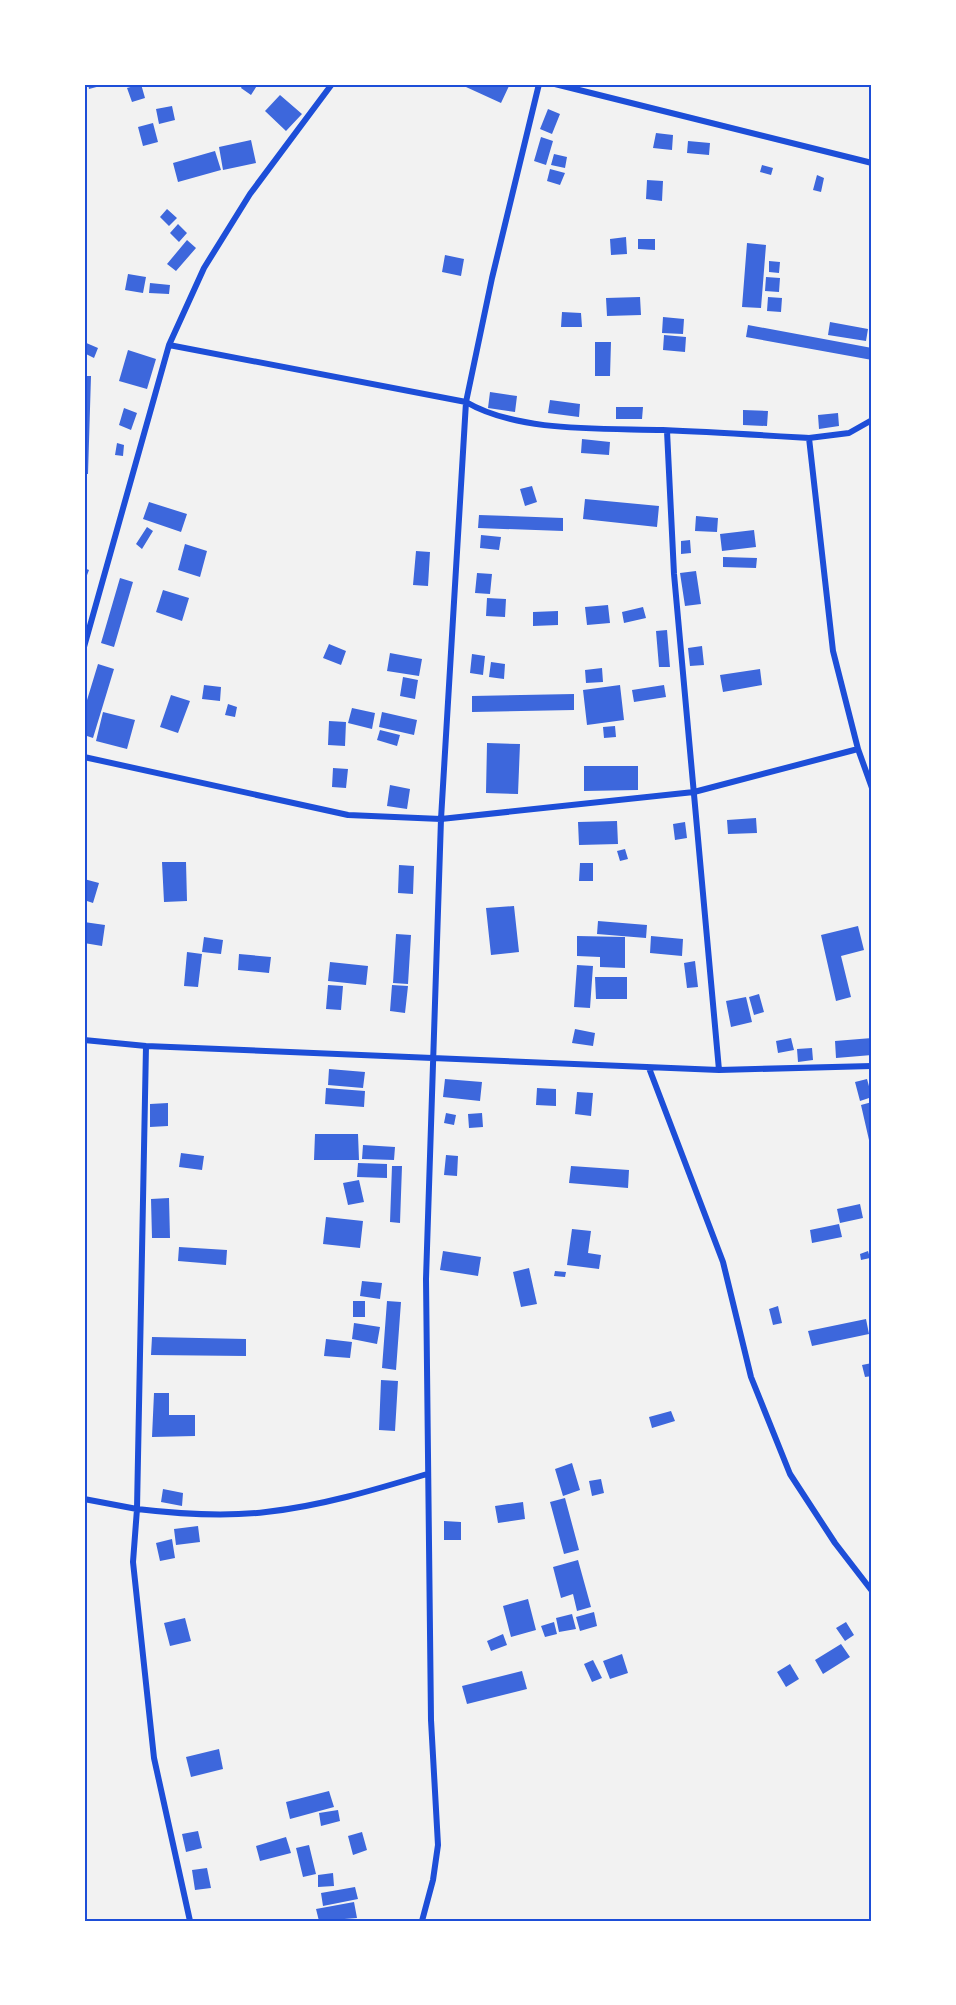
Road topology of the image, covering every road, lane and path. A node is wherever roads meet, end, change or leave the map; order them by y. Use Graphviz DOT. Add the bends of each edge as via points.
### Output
graph roads {
  1 [pos="332,84"];
  2 [pos="539,84"];
  3 [pos="555,84"];
  4 [pos="872,163"];
  5 [pos="169,345"];
  6 [pos="466,402"];
  7 [pos="872,420"];
  8 [pos="667,431"];
  9 [pos="809,438"];
  10 [pos="84,647"];
  11 [pos="858,749"];
  12 [pos="84,757"];
  13 [pos="872,789"];
  14 [pos="694,792"];
  15 [pos="441,819"];
  16 [pos="84,1040"];
  17 [pos="146,1046"];
  18 [pos="435,1060"];
  19 [pos="872,1066"];
  20 [pos="649,1068"];
  21 [pos="719,1070"];
  22 [pos="427,1474"];
  23 [pos="84,1499"];
  24 [pos="137,1509"];
  25 [pos="872,1591"];
  26 [pos="190,1921"];
  27 [pos="422,1921"];
  1 -- 5 [label="street" via="250,194 204,268"];
  2 -- 6 [label="street"];
  3 -- 4 [label="street"];
  5 -- 6 [label="street"];
  5 -- 10 [label="street"];
  6 -- 8 [label="street" via="480,411 558,426"];
  6 -- 15 [label="street"];
  7 -- 9 [label="street" via="849,433"];
  8 -- 9 [label="street"];
  8 -- 14 [label="street" via="674,574"];
  9 -- 11 [label="street" via="833,651"];
  11 -- 13 [label="street"];
  11 -- 14 [label="street"];
  12 -- 15 [label="street" via="348,815"];
  14 -- 15 [label="street"];
  14 -- 21 [label="street"];
  15 -- 18 [label="street"];
  16 -- 17 [label="street"];
  17 -- 18 [label="street"];
  17 -- 24 [label="street"];
  18 -- 20 [label="street"];
  18 -- 22 [label="street" via="426,1279"];
  19 -- 21 [label="street"];
  20 -- 21 [label="street"];
  20 -- 25 [label="street" via="723,1262 751,1377 790,1474"];
  22 -- 24 [label="street" via="354,1497 265,1513"];
  22 -- 27 [label="street" via="431,1720 438,1845"];
  23 -- 24 [label="street"];
  24 -- 26 [label="street" via="133,1562 154,1758"];
}
